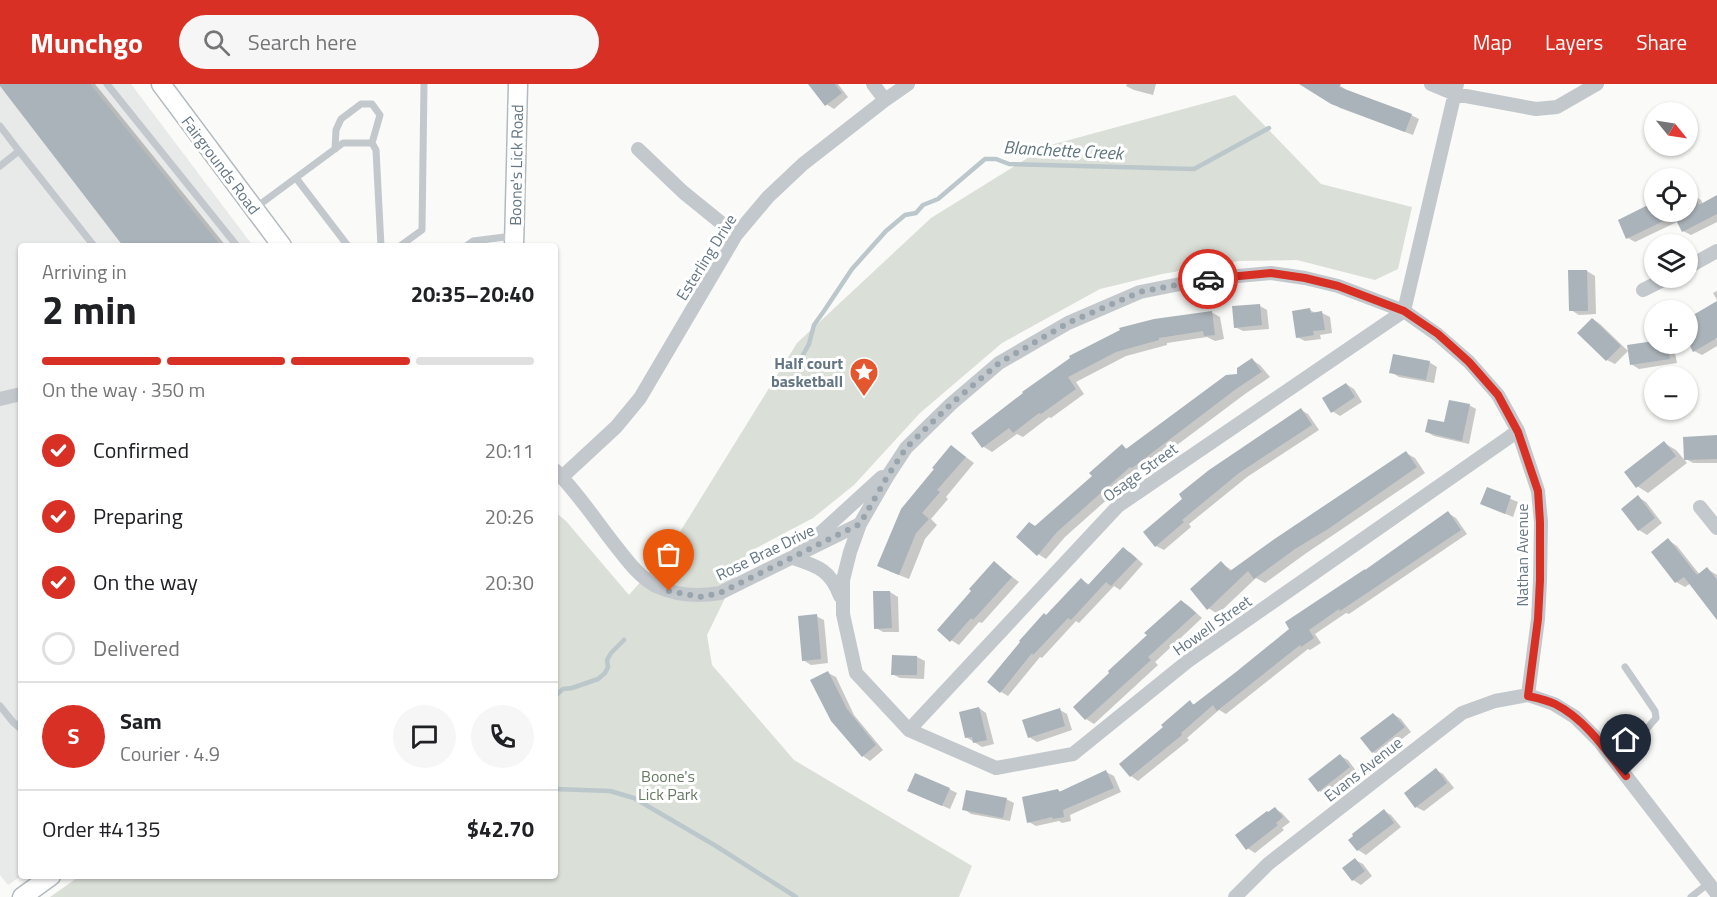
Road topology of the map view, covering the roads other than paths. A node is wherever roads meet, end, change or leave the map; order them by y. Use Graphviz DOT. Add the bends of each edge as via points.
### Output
graph roads {
  1 [pos="107,84"];
  2 [pos="160,84"];
  3 [pos="424,84"];
  4 [pos="518,84"];
  5 [pos="873,84"];
  6 [pos="908,84"];
  7 [pos="1431,84"];
  8 [pos="1597,84"];
  9 [pos="1456,89"];
  10 [pos="885,100"];
  11 [pos="0,126"];
  12 [pos="372,143"];
  13 [pos="335,149"];
  14 [pos="638,149"];
  15 [pos="19,151"];
  16 [pos="0,166"];
  17 [pos="296,177"];
  18 [pos="254,209"];
  19 [pos="736,235"];
  20 [pos="514,241"];
  21 [pos="92,243"];
  22 [pos="235,243"];
  23 [pos="274,243"];
  24 [pos="346,243"];
  25 [pos="381,243"];
  26 [pos="404,243"];
  27 [pos="470,243"];
  28 [pos="1717,251"];
  29 [pos="1698,261"];
  30 [pos="1647,288"];
  31 [pos="1643,290"];
  32 [pos="1404,311"];
  33 [pos="18,395"];
  34 [pos="0,399"];
  35 [pos="1518,432"];
  36 [pos="893,468"];
  37 [pos="558,473"];
  38 [pos="1700,507"];
  39 [pos="860,524"];
  40 [pos="1717,528"];
  41 [pos="793,558"];
  42 [pos="843,603"];
  43 [pos="1625,667"];
  44 [pos="1528,696"];
  45 [pos="0,706"];
  46 [pos="18,726"];
  47 [pos="909,730"];
  48 [pos="1613,759"];
  49 [pos="47,879"];
  50 [pos="1714,889"];
  51 [pos="22,897"];
  52 [pos="1235,897"];
  53 [pos="1691,897"];
  1 -- 22 [label="lane"];
  2 -- 18 [label="street, Fairgrounds Road"];
  3 -- 26 [label="lane" via="422,230"];
  4 -- 20 [label="street, Boone's Lick Road"];
  5 -- 10 [label="street"];
  6 -- 10 [label="street, Esterling Drive"];
  7 -- 9 [label="street"];
  8 -- 9 [label="street" via="1557,107 1536,109"];
  9 -- 32 [label="street"];
  10 -- 19 [label="street, Esterling Drive" via="803,164"];
  11 -- 15 [label="lane"];
  12 -- 13 [label="lane" via="343,143"];
  12 -- 13 [label="lane" via="380,115 372,104 362,104 341,119"];
  12 -- 25 [label="lane" via="376,150"];
  13 -- 17 [label="lane"];
  14 -- 19 [label="street"];
  15 -- 16 [label="lane"];
  15 -- 21 [label="lane"];
  17 -- 18 [label="lane"];
  17 -- 24 [label="lane"];
  18 -- 23 [label="street, Fairgrounds Road"];
  19 -- 37 [label="street, Esterling Drive" via="640,398 616,427"];
  20 -- 27 [label="lane"];
  28 -- 29 [label="street"];
  30 -- 31 [label="street"];
  32 -- 35 [label="street, Nathan Avenue" via="1469,362 1498,395"];
  32 -- 36 [label="street, Nathan Avenue" via="1338,286 1271,273 1205,279 1140,292 1068,323 999,363 906,448"];
  32 -- 47 [label="street, Osage Street" via="1118,506"];
  33 -- 34 [label="street"];
  35 -- 44 [label="street, Nathan Avenue" via="1538,491 1540,522 1538,609"];
  35 -- 47 [label="street, Howell Street" via="1188,661 1073,754 996,768"];
  36 -- 39 [label="street"];
  36 -- 41 [label="street"];
  37 -- 41 [label="street, Rose Brae Drive" via="632,566 653,585 669,591 700,597 720,593"];
  38 -- 40 [label="street"];
  39 -- 41 [label="street, Rose Brae Drive"];
  39 -- 42 [label="street" via="843,580"];
  41 -- 42 [label="street" via="825,571"];
  42 -- 47 [label="street" via="856,674"];
  43 -- 48 [label="lane" via="1656,718"];
  44 -- 48 [label="street" via="1554,704 1575,717"];
  44 -- 52 [label="street, Evans Avenue" via="1495,701 1462,713 1268,864"];
  45 -- 46 [label="lane"];
  48 -- 50 [label="street"];
  49 -- 51 [label="street"];
  50 -- 53 [label="lane"];
}
